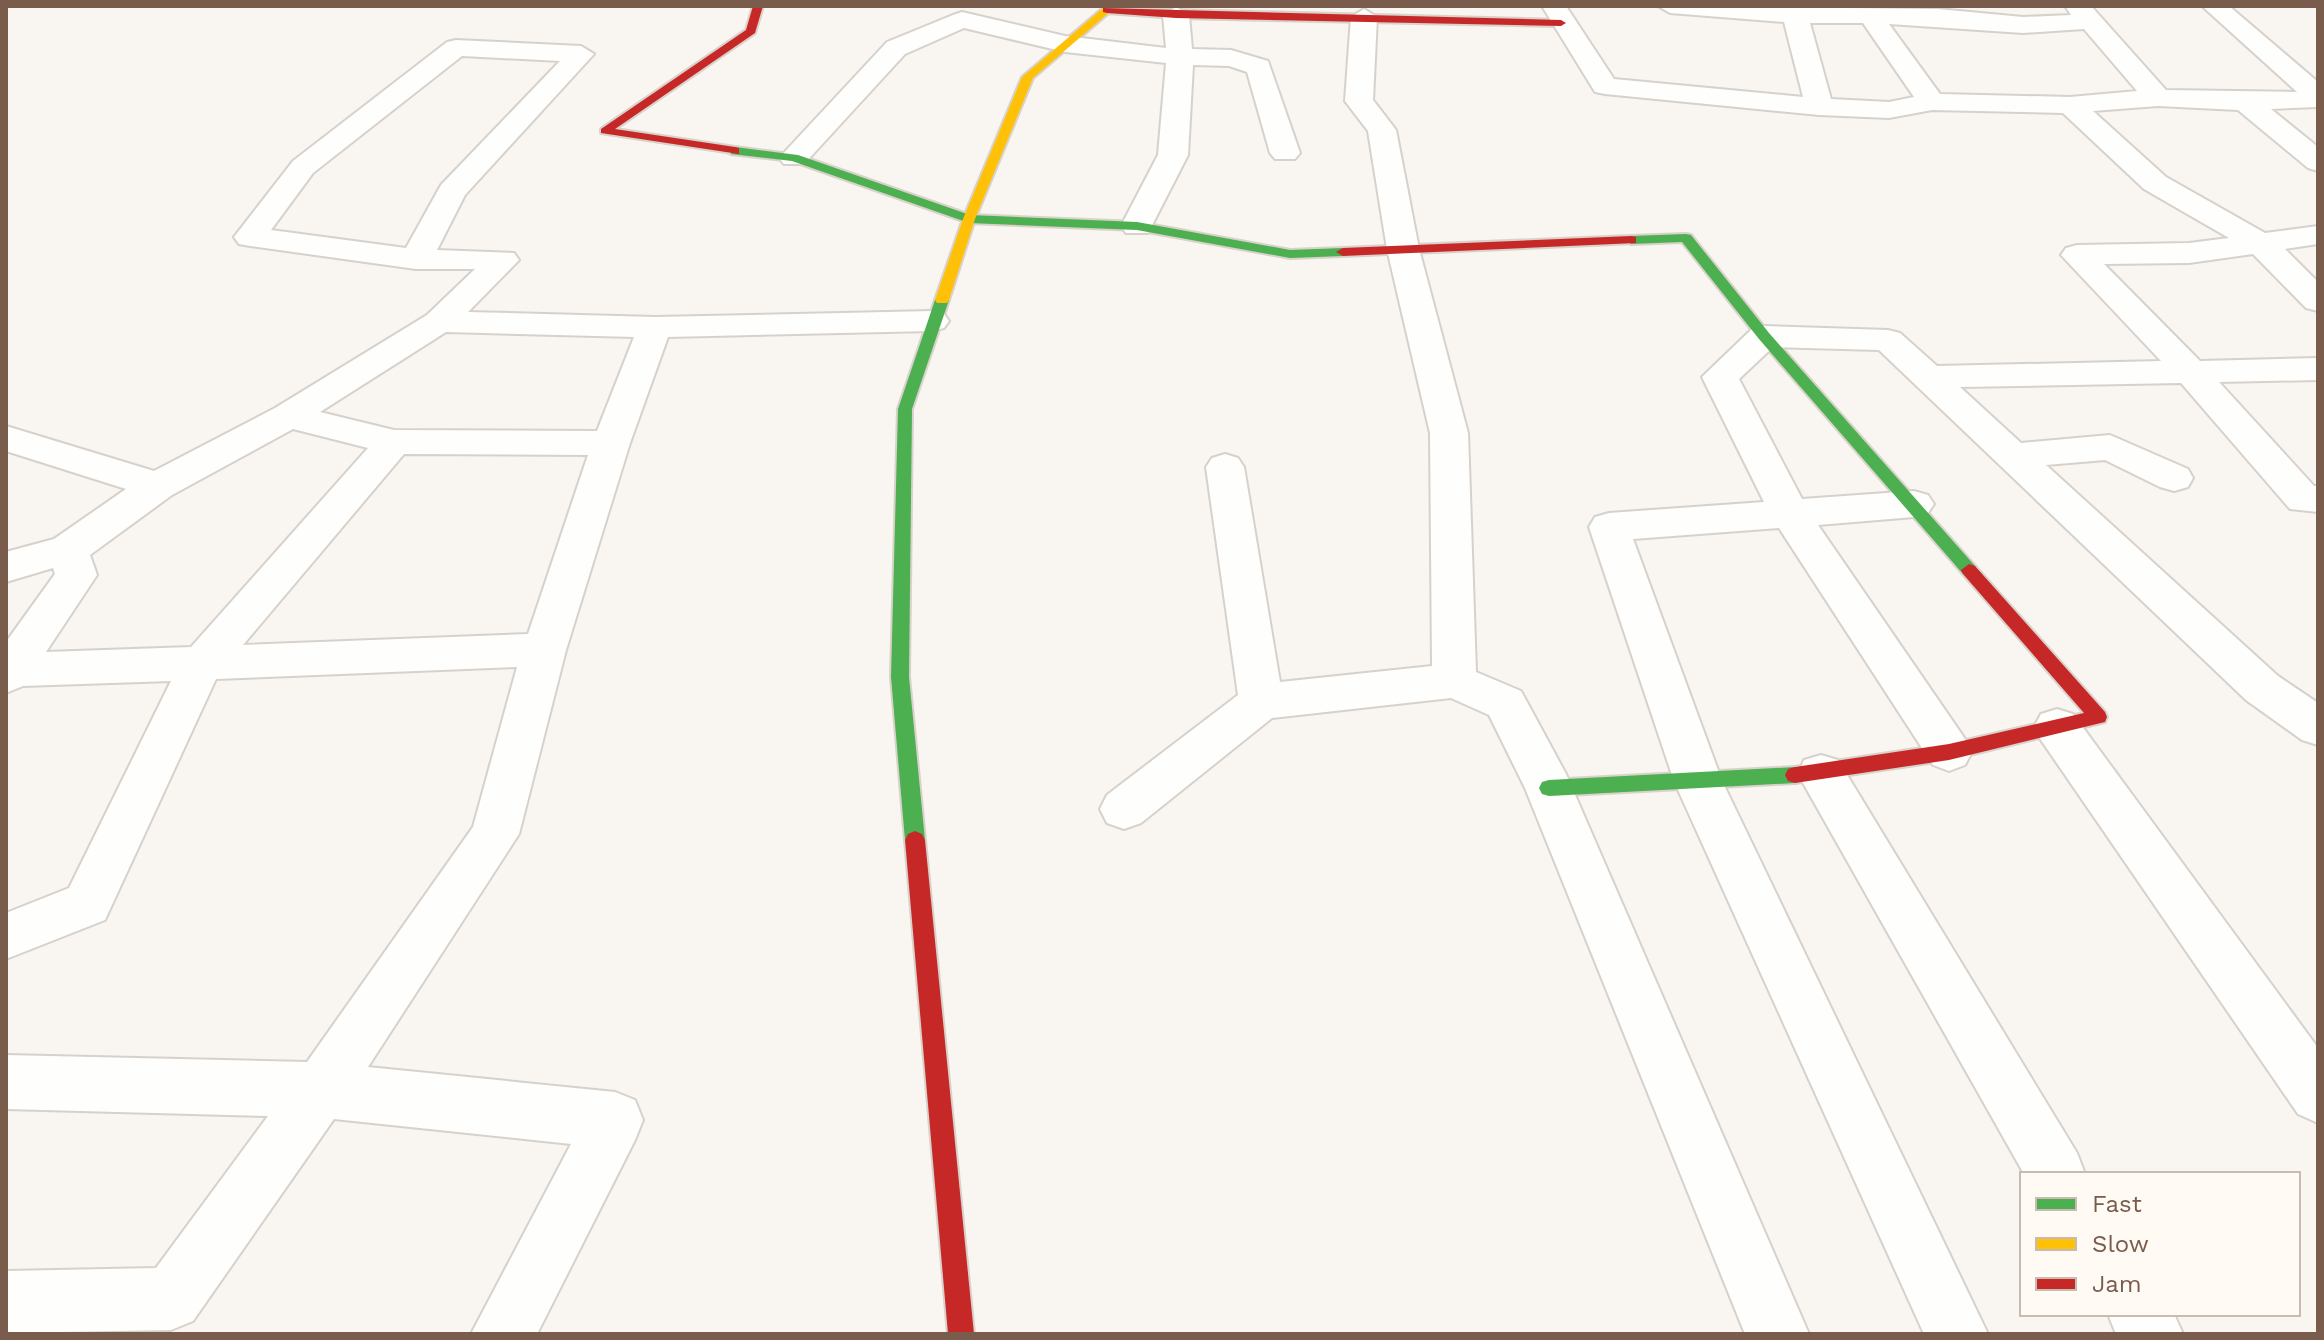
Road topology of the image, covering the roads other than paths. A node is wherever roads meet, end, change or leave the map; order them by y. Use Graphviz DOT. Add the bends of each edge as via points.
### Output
graph roads {
  1 [pos="758,6"];
  2 [pos="1670,6"];
  3 [pos="1688,6"];
  4 [pos="2214,6"];
  5 [pos="1794,11"];
  6 [pos="1936,12"];
  7 [pos="1558,14"];
  8 [pos="2084,14"];
  9 [pos="1176,15"];
  10 [pos="1870,16"];
  11 [pos="1364,17"];
  12 [pos="1065,44"];
  13 [pos="1180,57"];
  14 [pos="2318,97"];
  15 [pos="2158,98"];
  16 [pos="1932,102"];
  17 [pos="2245,102"];
  18 [pos="2070,105"];
  19 [pos="1819,107"];
  20 [pos="1285,153"];
  21 [pos="794,158"];
  22 [pos="2318,162"];
  23 [pos="2155,183"];
  24 [pos="969,219"];
  25 [pos="1137,226"];
  26 [pos="2318,235"];
  27 [pos="2262,244"];
  28 [pos="1403,249"];
  29 [pos="2189,253"];
  30 [pos="416,259"];
  31 [pos="2318,301"];
  32 [pos="932,321"];
  33 [pos="439,322"];
  34 [pos="655,327"];
  35 [pos="1764,336"];
  36 [pos="2318,369"];
  37 [pos="2189,370"];
  38 [pos="1927,377"];
  39 [pos="288,416"];
  40 [pos="6,438"];
  41 [pos="394,442"];
  42 [pos="611,443"];
  43 [pos="2011,456"];
  44 [pos="1225,467"];
  45 [pos="2174,478"];
  46 [pos="158,486"];
  47 [pos="2318,499"];
  48 [pos="1914,504"];
  49 [pos="1790,514"];
  50 [pos="68,550"];
  51 [pos="6,567"];
  52 [pos="544,650"];
  53 [pos="201,664"];
  54 [pos="8,673"];
  55 [pos="1454,681"];
  56 [pos="1261,702"];
  57 [pos="2057,727"];
  58 [pos="2318,727"];
  59 [pos="1949,752"];
  60 [pos="1821,774"];
  61 [pos="1698,781"];
  62 [pos="1549,788"];
  63 [pos="1124,809"];
  64 [pos="6,936"];
  65 [pos="6,1082"];
  66 [pos="321,1090"];
  67 [pos="2318,1095"];
  68 [pos="2055,1172"];
  69 [pos="6,1302"];
  70 [pos="2140,1316"];
  71 [pos="503,1334"];
  72 [pos="961,1334"];
  73 [pos="1777,1334"];
  74 [pos="1956,1334"];
  75 [pos="2151,1334"];
  1 -- 21 [label="street" via="751,31 605,131"];
  2 -- 3 [label="street"];
  3 -- 5 [label="street"];
  4 -- 14 [label="street"];
  5 -- 10 [label="street"];
  5 -- 19 [label="street"];
  6 -- 8 [label="street" via="2023,25"];
  6 -- 10 [label="street"];
  7 -- 11 [label="street"];
  7 -- 19 [label="street" via="1605,86"];
  8 -- 15 [label="street"];
  9 -- 11 [label="street"];
  9 -- 12 [label="street" via="1105,10"];
  9 -- 13 [label="street"];
  10 -- 16 [label="street"];
  11 -- 28 [label="street" via="1359,101 1382,130"];
  12 -- 13 [label="street"];
  12 -- 21 [label="street" via="962,20 896,48"];
  12 -- 24 [label="street" via="1028,77"];
  13 -- 20 [label="street" via="1231,58 1259,67"];
  13 -- 25 [label="street" via="1173,155"];
  14 -- 17 [label="street"];
  15 -- 17 [label="street"];
  15 -- 18 [label="street"];
  16 -- 18 [label="street"];
  16 -- 19 [label="street" via="1889,110"];
  17 -- 22 [label="street"];
  18 -- 23 [label="street"];
  21 -- 24 [label="street"];
  23 -- 27 [label="street"];
  23 -- 29 [label="street" via="2147,205"];
  24 -- 25 [label="street"];
  24 -- 32 [label="street"];
  25 -- 28 [label="street" via="1290,254"];
  26 -- 27 [label="street"];
  27 -- 29 [label="street"];
  27 -- 31 [label="street"];
  28 -- 35 [label="street" via="1686,238"];
  28 -- 55 [label="street" via="1449,433"];
  29 -- 37 [label="street" via="2077,255"];
  30 -- 30 [label="street" via="452,191 581,54 456,48 303,167 250,237"];
  30 -- 33 [label="street" via="503,260"];
  32 -- 34 [label="street"];
  32 -- 72 [label="street" via="905,409 900,677"];
  33 -- 34 [label="street"];
  33 -- 39 [label="street"];
  34 -- 42 [label="street"];
  35 -- 38 [label="street" via="1888,340"];
  35 -- 48 [label="street"];
  35 -- 49 [label="street" via="1720,377"];
  36 -- 37 [label="street"];
  37 -- 38 [label="street"];
  37 -- 47 [label="street" via="2304,500"];
  38 -- 43 [label="street"];
  39 -- 41 [label="street"];
  39 -- 46 [label="street"];
  40 -- 46 [label="street"];
  41 -- 42 [label="street"];
  41 -- 53 [label="street"];
  42 -- 52 [label="street"];
  43 -- 45 [label="street" via="2110,447"];
  43 -- 58 [label="street" via="2262,688"];
  44 -- 56 [label="street"];
  46 -- 50 [label="street"];
  48 -- 49 [label="street"];
  48 -- 57 [label="street" via="2098,717"];
  49 -- 59 [label="street"];
  49 -- 61 [label="street" via="1609,527"];
  50 -- 51 [label="street"];
  50 -- 54 [label="street" via="76,575"];
  52 -- 53 [label="street"];
  52 -- 66 [label="street" via="495,834"];
  53 -- 54 [label="street"];
  53 -- 64 [label="street" via="87,904"];
  55 -- 56 [label="street"];
  55 -- 62 [label="street" via="1505,703"];
  56 -- 63 [label="street"];
  57 -- 59 [label="street"];
  57 -- 67 [label="street"];
  59 -- 60 [label="street"];
  60 -- 61 [label="street"];
  60 -- 68 [label="street"];
  61 -- 62 [label="street"];
  61 -- 74 [label="street"];
  62 -- 73 [label="street"];
  65 -- 66 [label="street"];
  66 -- 69 [label="street" via="171,1299"];
  66 -- 71 [label="street" via="615,1120"];
  70 -- 75 [label="street"];
}
